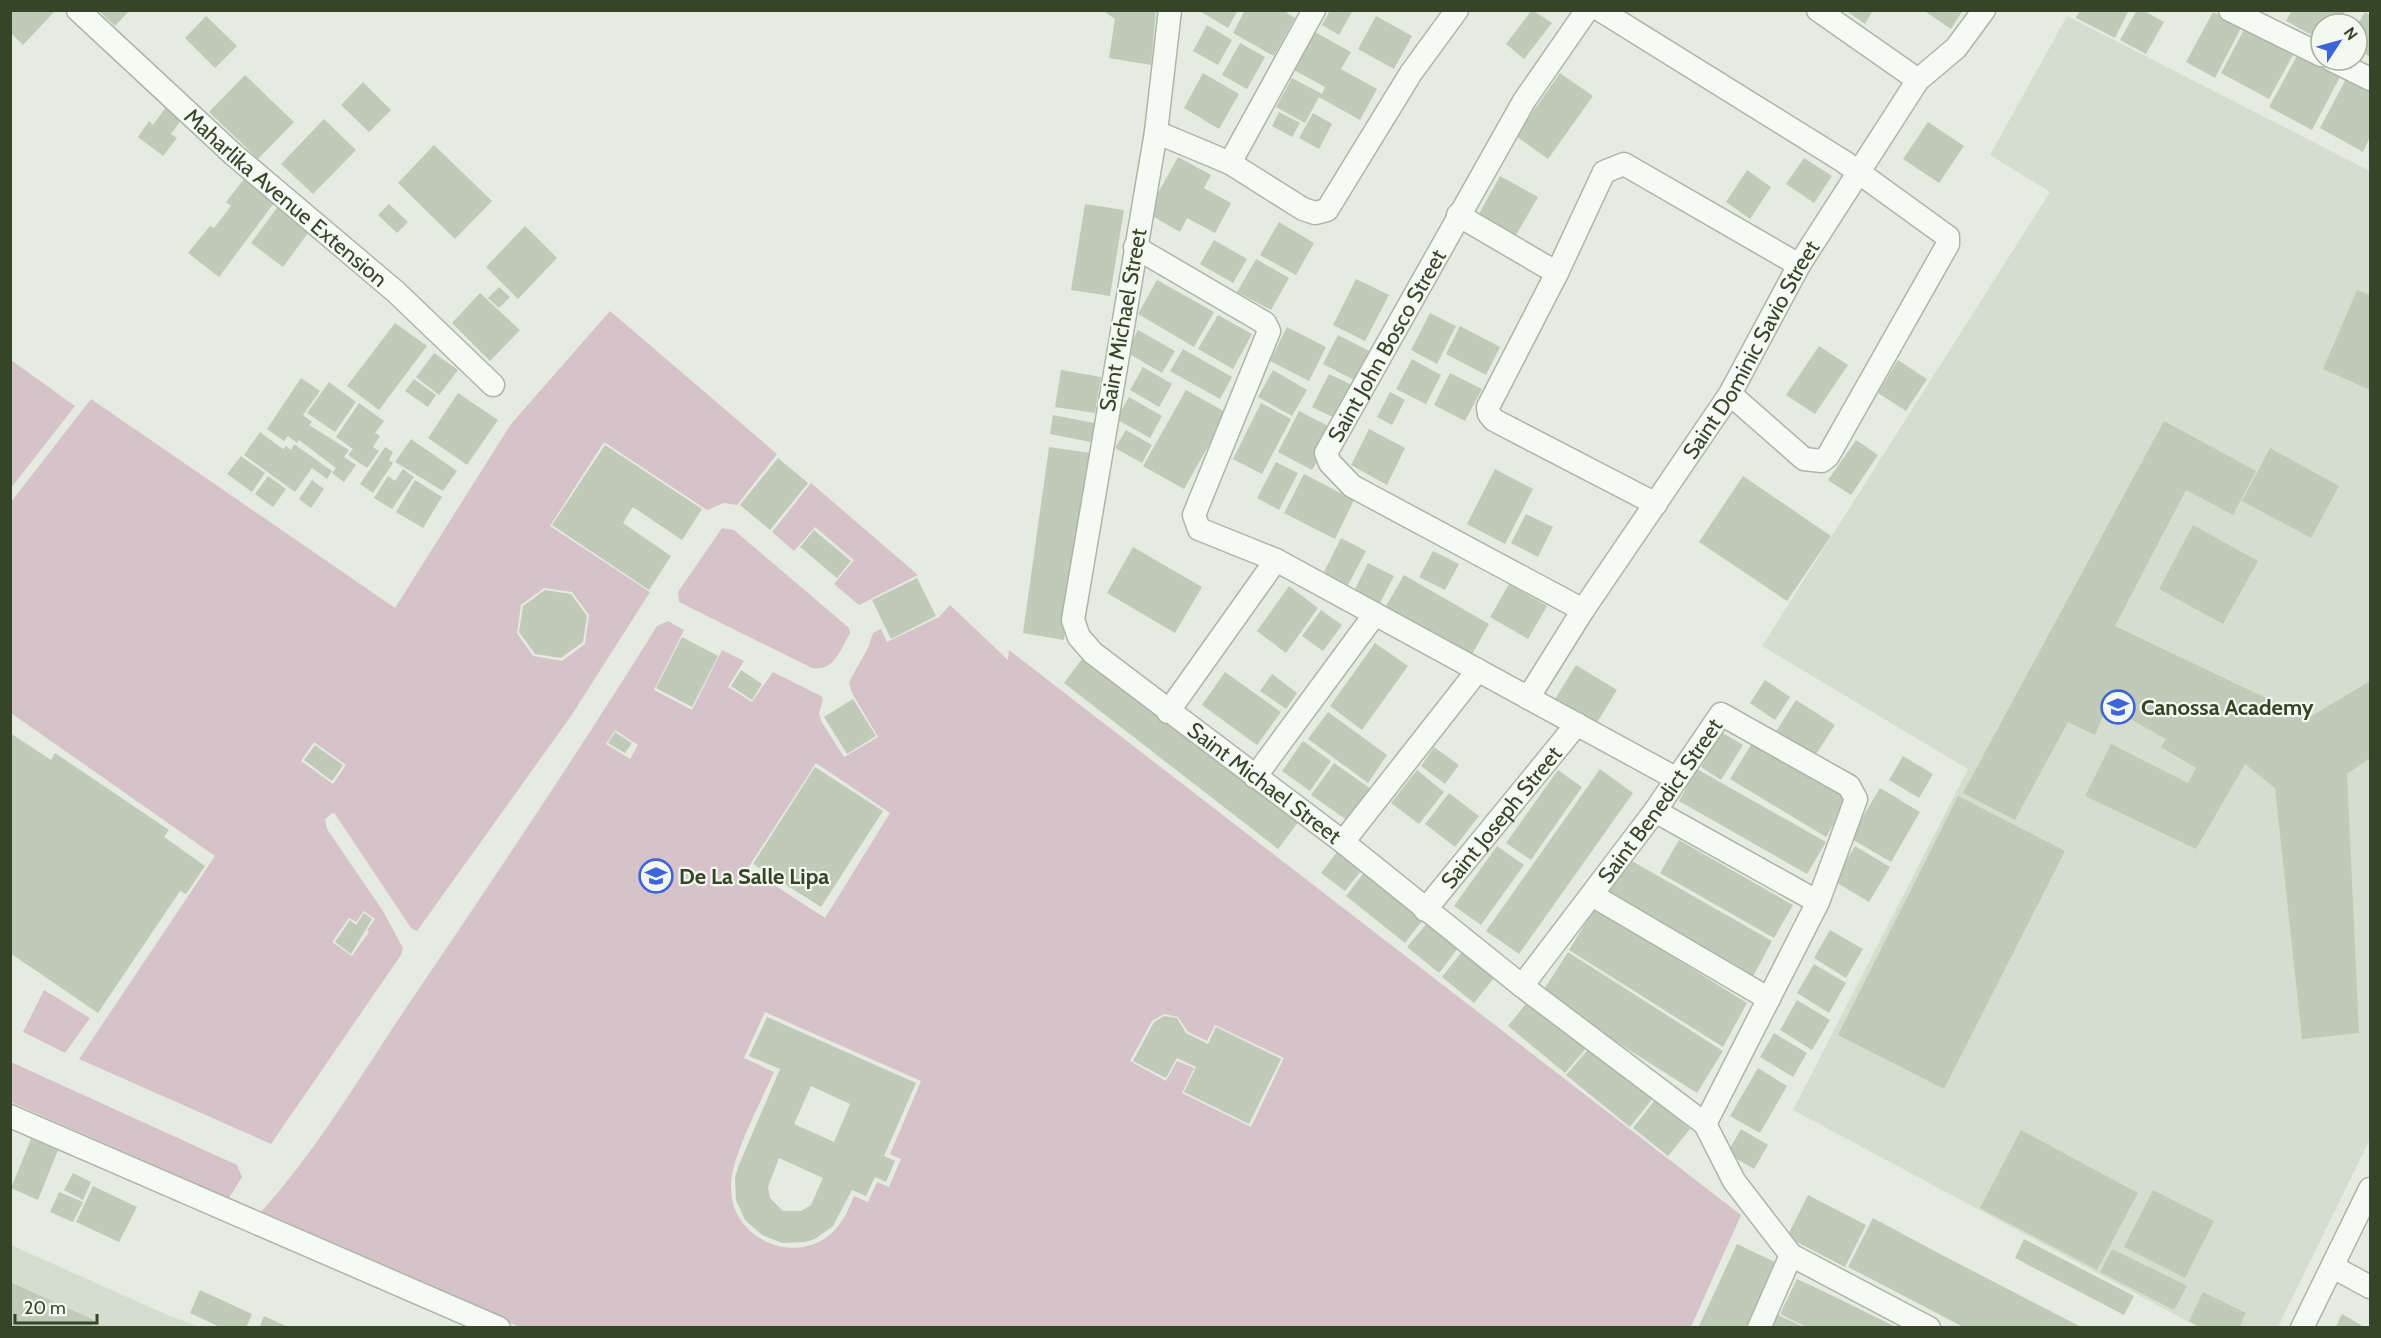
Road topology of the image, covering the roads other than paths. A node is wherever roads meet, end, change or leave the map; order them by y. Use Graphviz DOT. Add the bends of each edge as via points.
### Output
graph roads {
  1 [pos="78,10"];
  2 [pos="1170,10"];
  3 [pos="1314,10"];
  4 [pos="1457,10"];
  5 [pos="1587,10"];
  6 [pos="1600,10"];
  7 [pos="1818,10"];
  8 [pos="1984,10"];
  9 [pos="2230,10"];
  10 [pos="2309,49"];
  11 [pos="2356,72"];
  12 [pos="2370,79"];
  13 [pos="1918,80"];
  14 [pos="1156,132"];
  15 [pos="1230,163"];
  16 [pos="1858,173"];
  17 [pos="1458,215"];
  18 [pos="1135,247"];
  19 [pos="1799,265"];
  20 [pos="1557,273"];
  21 [pos="493,385"];
  22 [pos="1730,394"];
  23 [pos="1656,504"];
  24 [pos="1276,560"];
  25 [pos="1583,609"];
  26 [pos="1374,614"];
  27 [pos="1478,670"];
  28 [pos="1528,698"];
  29 [pos="1168,712"];
  30 [pos="1577,724"];
  31 [pos="1255,777"];
  32 [pos="1677,779"];
  33 [pos="1655,811"];
  34 [pos="1343,842"];
  35 [pos="1592,895"];
  36 [pos="1818,902"];
  37 [pos="1425,910"];
  38 [pos="1522,986"];
  39 [pos="1769,999"];
  40 [pos="10,1116"];
  41 [pos="1705,1125"];
  42 [pos="2370,1189"];
  43 [pos="1791,1256"];
  44 [pos="2333,1267"];
  45 [pos="2370,1287"];
  46 [pos="499,1328"];
  47 [pos="1760,1328"];
  48 [pos="1929,1328"];
  49 [pos="2302,1328"];
  1 -- 21 [label="street, Maharlika Avenue Extension" via="234,154 396,292"];
  2 -- 14 [label="street, Saint Michael Street"];
  3 -- 15 [label="street"];
  4 -- 15 [label="street" via="1411,73 1328,210 1315,213 1303,209"];
  5 -- 17 [label="street, Saint John Bosco Street" via="1524,100"];
  6 -- 16 [label="street"];
  7 -- 13 [label="street"];
  8 -- 13 [label="street, Saint Dominic Savio Street" via="1956,48"];
  9 -- 10 [label="street"];
  11 -- 12 [label="street"];
  13 -- 16 [label="street, Saint Dominic Savio Street"];
  14 -- 15 [label="street"];
  14 -- 18 [label="street, Saint Michael Street"];
  16 -- 19 [label="street, Saint Dominic Savio Street"];
  16 -- 22 [label="street" via="1946,233 1949,241 1828,456 1821,461 1804,459"];
  17 -- 20 [label="street"];
  17 -- 25 [label="street, Saint John Bosco Street" via="1326,453 1330,463 1352,486"];
  18 -- 24 [label="street" via="1268,328 1269,334 1194,515 1198,529"];
  18 -- 29 [label="street, Saint Michael Street" via="1073,620 1079,637 1094,653"];
  19 -- 20 [label="street" via="1624,164 1604,172"];
  19 -- 22 [label="street, Saint Dominic Savio Street"];
  20 -- 23 [label="street" via="1488,407 1489,414"];
  22 -- 23 [label="street, Saint Dominic Savio Street"];
  23 -- 25 [label="street, Saint Dominic Savio Street"];
  24 -- 26 [label="street"];
  24 -- 29 [label="street"];
  25 -- 28 [label="street, Saint Dominic Savio Street"];
  26 -- 27 [label="street"];
  26 -- 31 [label="street"];
  27 -- 28 [label="street"];
  27 -- 34 [label="street"];
  28 -- 30 [label="street"];
  29 -- 31 [label="street, Saint Michael Street"];
  30 -- 32 [label="street"];
  30 -- 37 [label="street, Saint Joseph Street"];
  31 -- 34 [label="street, Saint Michael Street"];
  32 -- 33 [label="street, Saint Benedict Street"];
  32 -- 36 [label="street, Saint Benedict Street" via="1721,714 1849,786 1856,799"];
  33 -- 35 [label="street, Saint Benedict Street"];
  33 -- 36 [label="street"];
  34 -- 37 [label="street, Saint Michael Street"];
  35 -- 38 [label="street, Saint Benedict Street"];
  35 -- 39 [label="street"];
  36 -- 39 [label="street, Saint Benedict Street"];
  37 -- 38 [label="street, Saint Michael Street"];
  38 -- 41 [label="street, Saint Michael Street"];
  39 -- 41 [label="street, Saint Benedict Street"];
  40 -- 46 [label="street"];
  41 -- 43 [label="street, Saint Michael Street" via="1734,1181"];
  42 -- 44 [label="street"];
  43 -- 47 [label="street"];
  43 -- 48 [label="street, Saint Michael Street"];
  44 -- 45 [label="street"];
  44 -- 49 [label="street"];
}
